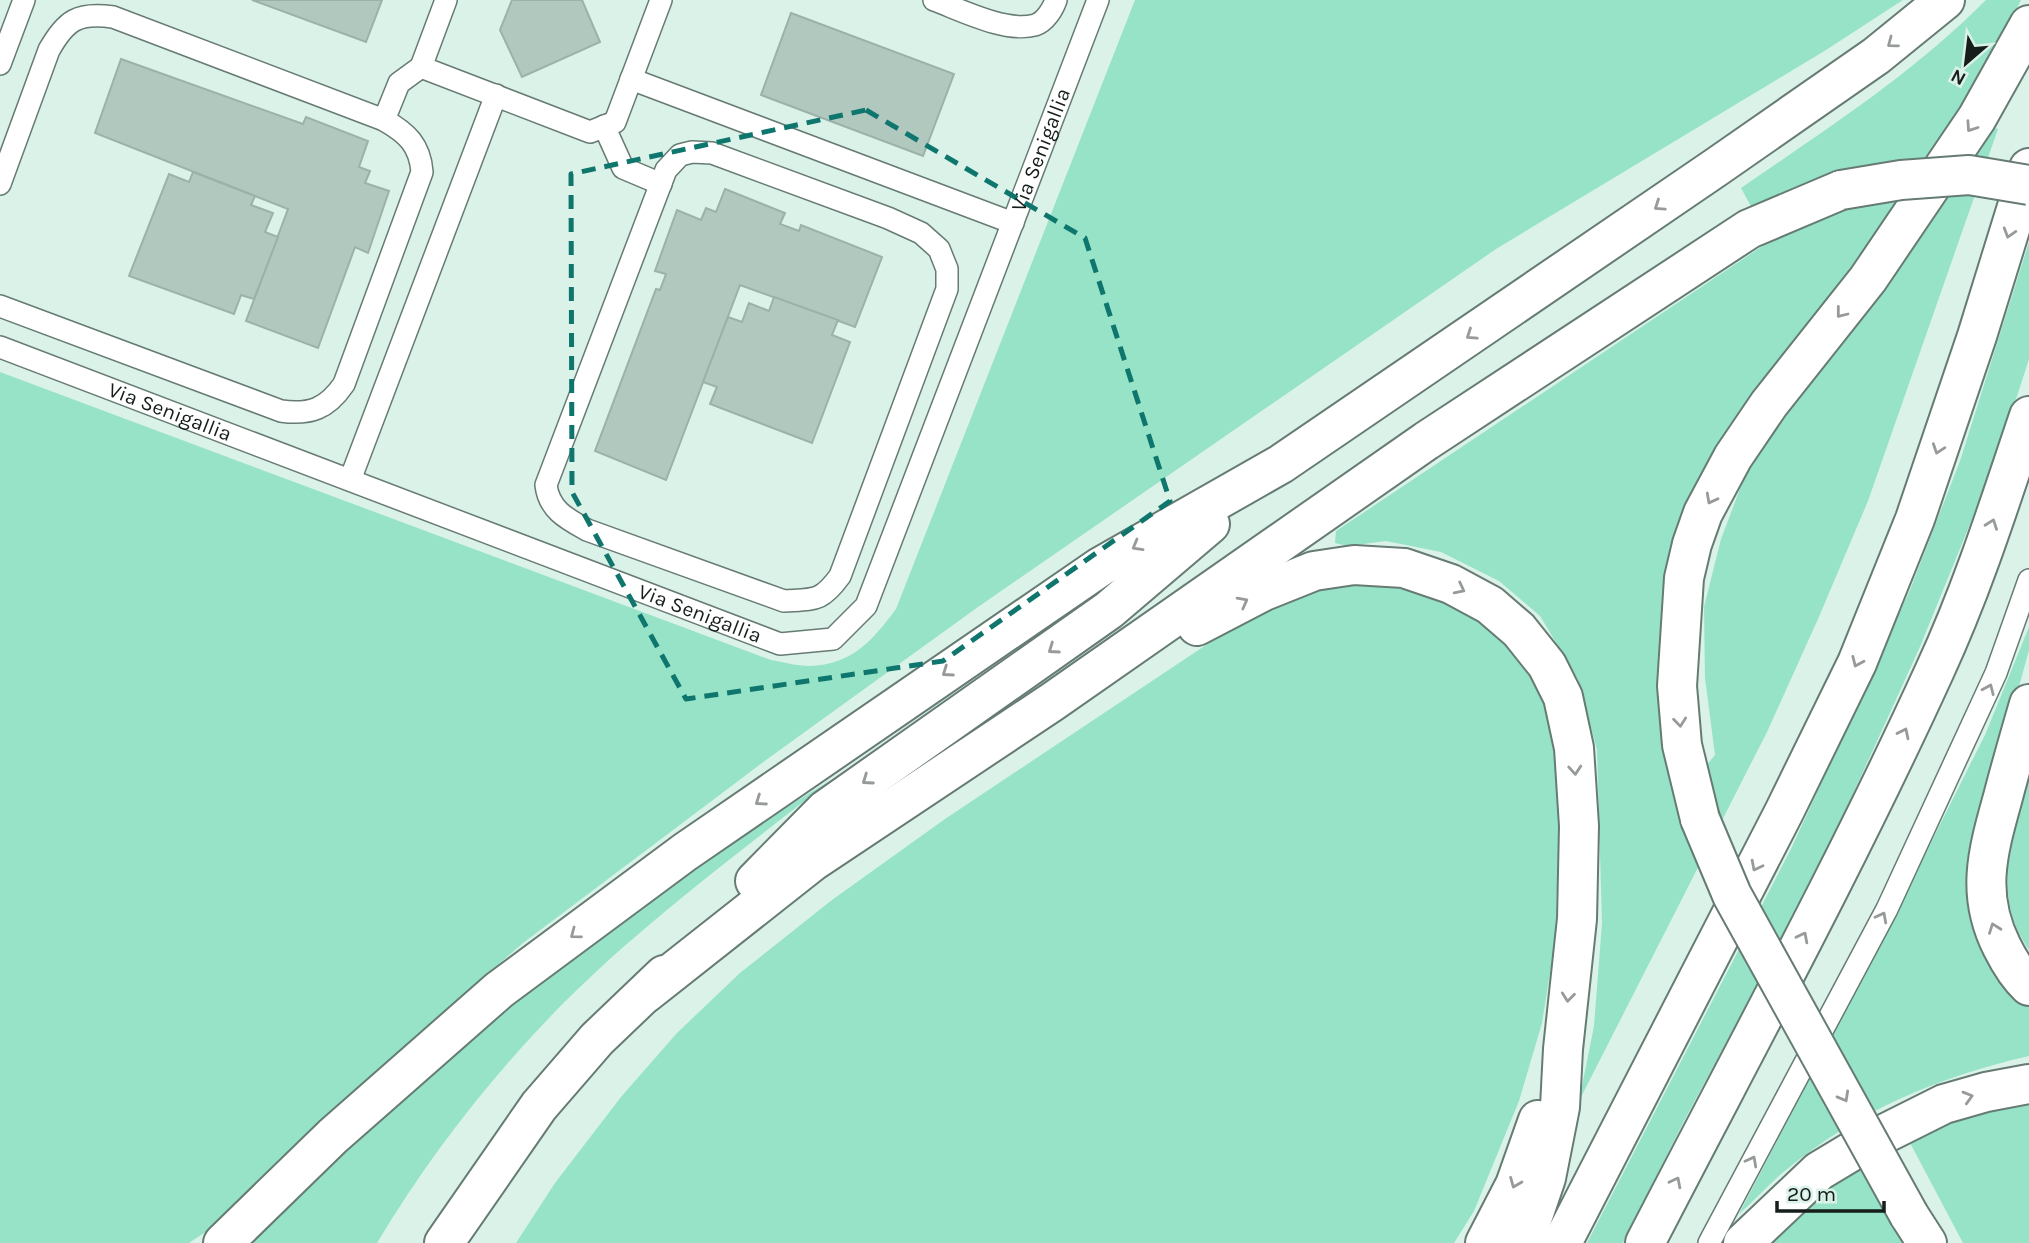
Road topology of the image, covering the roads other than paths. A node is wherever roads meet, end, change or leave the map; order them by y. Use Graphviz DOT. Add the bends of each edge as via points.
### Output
graph roads {
  1 [pos="24,0"];
  2 [pos="446,0"];
  3 [pos="661,0"];
  4 [pos="934,0"];
  5 [pos="1056,0"];
  6 [pos="1098,0"];
  7 [pos="1945,0"];
  8 [pos="2029,25"];
  9 [pos="0,64"];
  10 [pos="421,67"];
  11 [pos="631,79"];
  12 [pos="496,95"];
  13 [pos="384,120"];
  14 [pos="604,126"];
  15 [pos="2029,168"];
  16 [pos="0,184"];
  17 [pos="661,184"];
  18 [pos="2029,185"];
  19 [pos="1013,223"];
  20 [pos="0,306"];
  21 [pos="0,347"];
  22 [pos="2029,416"];
  23 [pos="1281,464"];
  24 [pos="350,480"];
  25 [pos="2029,580"];
  26 [pos="1052,702"];
  27 [pos="2029,704"];
  28 [pos="2029,986"];
  29 [pos="646,993"];
  30 [pos="1563,1049"];
  31 [pos="2029,1084"];
  32 [pos="1918,1229"];
  33 [pos="223,1243"];
  34 [pos="444,1243"];
  35 [pos="1485,1243"];
  36 [pos="1524,1243"];
  37 [pos="1562,1243"];
  38 [pos="1645,1243"];
  39 [pos="1709,1243"];
  40 [pos="1743,1243"];
  1 -- 9 [label="lane"];
  2 -- 10 [label="lane"];
  3 -- 11 [label="lane"];
  4 -- 5 [label="lane" via="1017,27 1038,24"];
  6 -- 19 [label="lane, Via Senigallia"];
  7 -- 23 [label="highway, one-way" via="1875,56 1715,168"];
  8 -- 32 [label="highway, one-way, bridge" via="1977,118 1868,278 1733,457 1703,513 1684,578 1677,686 1682,745 1700,819 1732,895"];
  10 -- 12 [label="lane"];
  10 -- 13 [label="lane" via="399,83"];
  11 -- 14 [label="lane" via="615,122"];
  11 -- 19 [label="lane"];
  12 -- 14 [label="lane" via="590,132"];
  12 -- 24 [label="lane"];
  13 -- 16 [label="lane" via="113,17 93,14 75,19 60,31 49,50"];
  13 -- 20 [label="lane" via="414,142 422,172 344,384 336,397 321,407 301,414 281,411"];
  14 -- 17 [label="lane" via="623,168"];
  15 -- 37 [label="highway, one-way" via="1915,519 1857,663"];
  17 -- 17 [label="lane" via="546,485 547,499 562,516 587,530 784,601 827,594 840,576 947,289 947,269 939,248 921,233 888,218 712,153 680,155"];
  18 -- 26 [label="highway, bridge" via="1969,175 1900,180 1841,190 1749,229 1426,441"];
  19 -- 24 [label="lane, Via Senigallia" via="866,606 833,639 780,644"];
  21 -- 24 [label="lane, Via Senigallia"];
  38 -- 22 [label="highway, one-way" via="1936,669 1972,582"];
  23 -- 29 [label="highway, one-way" via="1109,610 825,810"];
  23 -- 33 [label="highway, one-way" via="1100,567 674,860 499,990 333,1136"];
  39 -- 25 [label="lane, one-way" via="1887,909 1996,673"];
  26 -- 29 [label="highway" via="812,862"];
  26 -- 30 [label="highway, one-way" via="1264,591 1314,571 1354,565 1404,568 1451,584 1490,605 1519,630 1547,665 1563,697 1574,748 1579,826 1577,919"];
  28 -- 27 [label="highway, one-way" via="2012,967 1997,937 1985,891 1990,845"];
  29 -- 34 [label="highway" via="597,1039 539,1107"];
  30 -- 35 [label="highway, one-way" via="1515,1185"];
  30 -- 36 [label="highway" via="1560,1107 1546,1178"];
  40 -- 31 [label="highway, one-way" via="1819,1171 1864,1144 1944,1104"];
}
